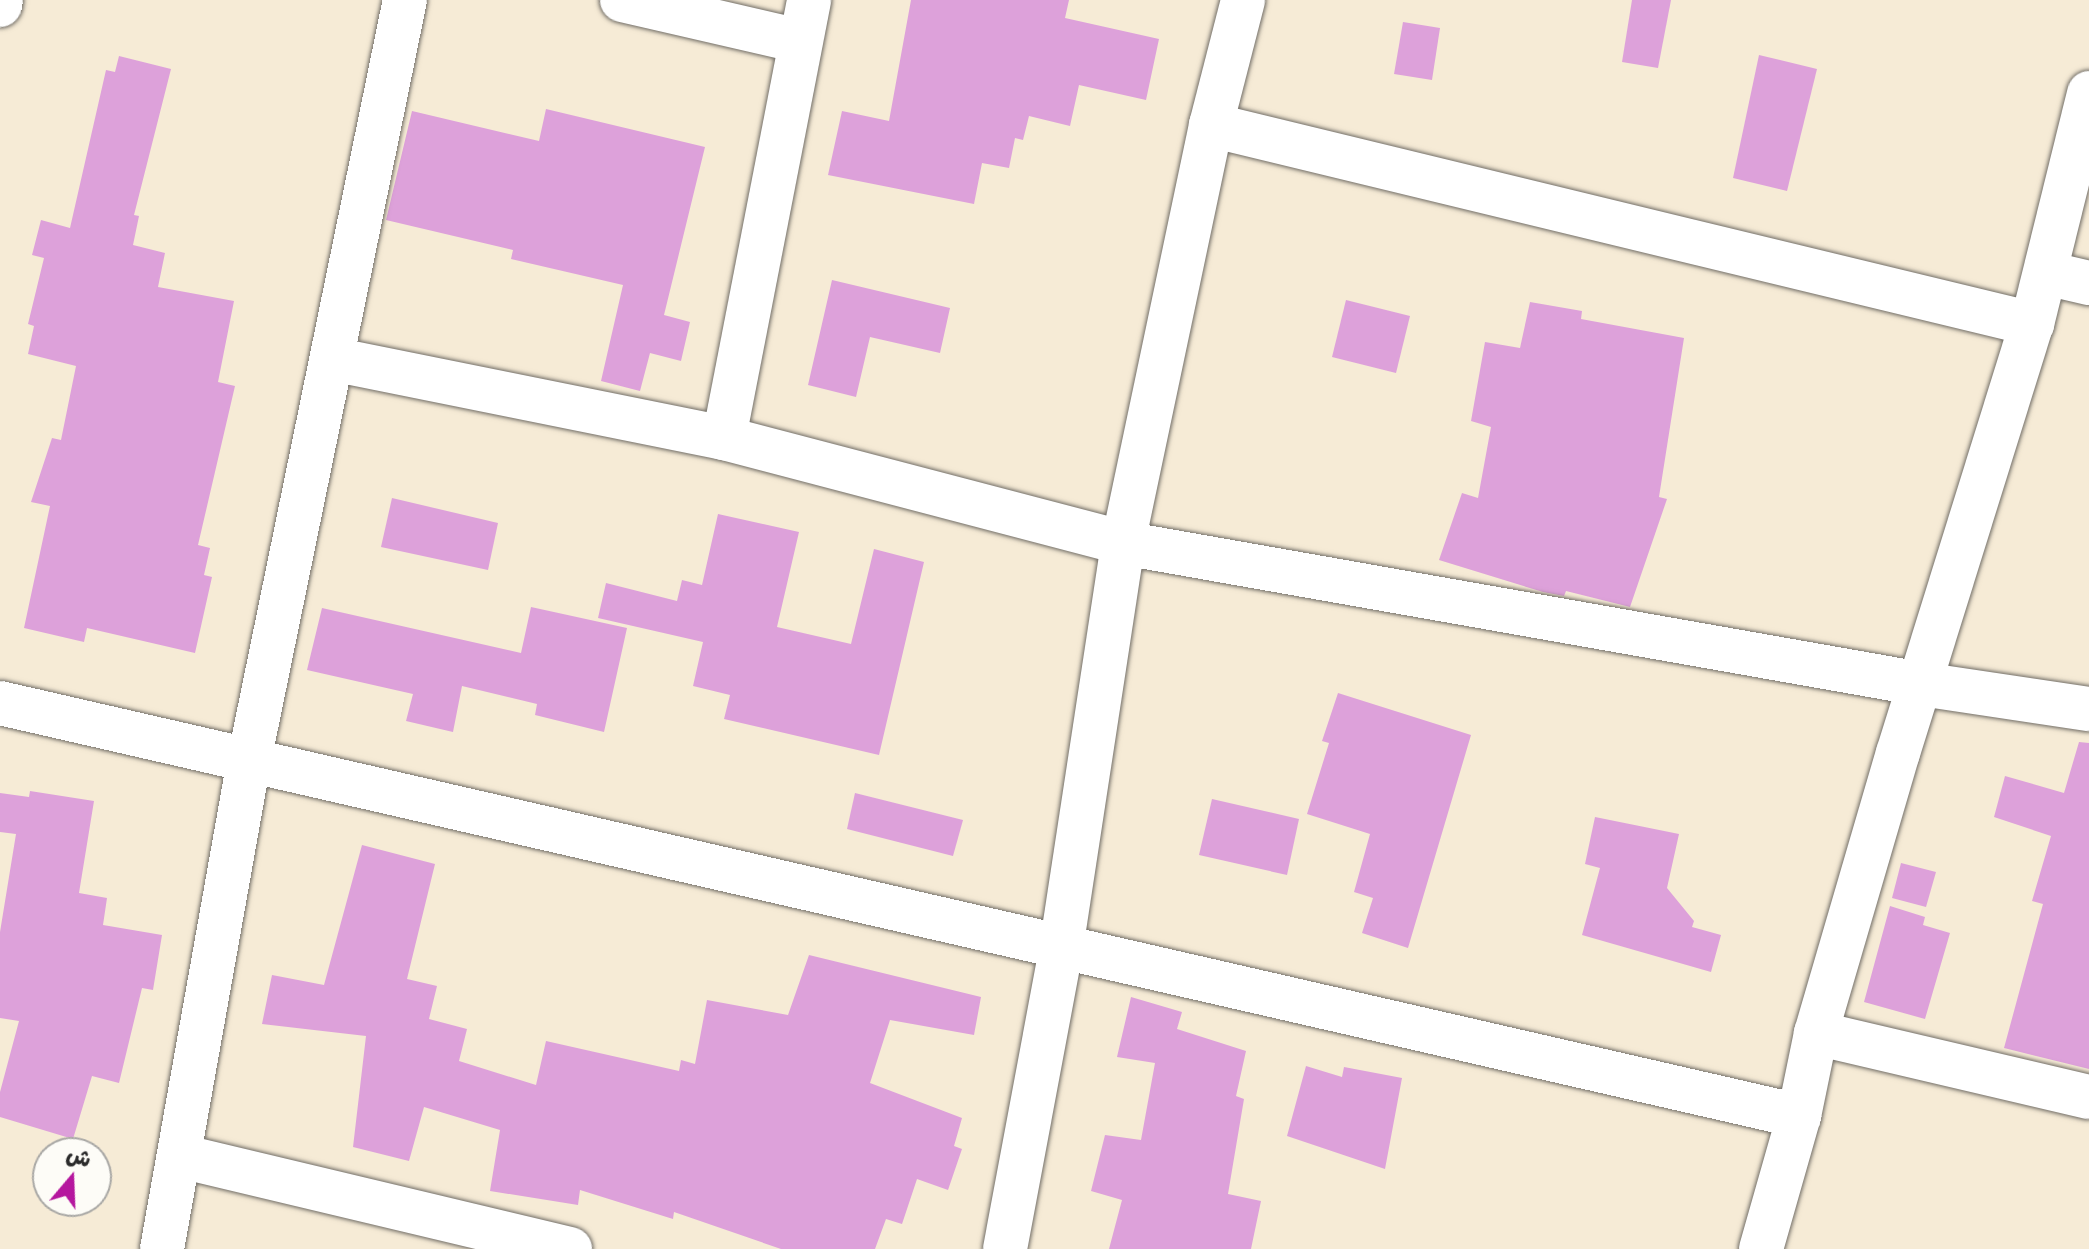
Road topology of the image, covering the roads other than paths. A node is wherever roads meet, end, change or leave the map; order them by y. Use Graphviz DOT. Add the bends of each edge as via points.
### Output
graph roads {
  1 [pos="405,0"];
  2 [pos="622,0"];
  3 [pos="1243,0"];
  4 [pos="804,20"];
  5 [pos="2089,93"];
  6 [pos="1211,125"];
  7 [pos="2046,273"];
  8 [pos="2089,283"];
  9 [pos="2032,324"];
  10 [pos="332,359"];
  11 [pos="724,438"];
  12 [pos="1123,543"];
  13 [pos="1921,684"];
  14 [pos="0,703"];
  15 [pos="2089,709"];
  16 [pos="249,761"];
  17 [pos="1061,949"];
  18 [pos="1816,1033"];
  19 [pos="2089,1097"];
  20 [pos="1799,1116"];
  21 [pos="180,1156"];
  22 [pos="162,1249"];
  23 [pos="570,1249"];
  24 [pos="1005,1249"];
  25 [pos="1761,1249"];
  1 -- 10 [label="street"];
  2 -- 4 [label="street"];
  3 -- 6 [label="street"];
  4 -- 11 [label="street"];
  5 -- 7 [label="street"];
  6 -- 9 [label="street"];
  6 -- 12 [label="street"];
  7 -- 8 [label="street"];
  7 -- 9 [label="street"];
  9 -- 13 [label="street"];
  10 -- 11 [label="street"];
  10 -- 16 [label="street"];
  11 -- 12 [label="street"];
  12 -- 13 [label="street"];
  12 -- 17 [label="street"];
  13 -- 15 [label="street"];
  13 -- 18 [label="street"];
  14 -- 16 [label="street"];
  16 -- 17 [label="street"];
  16 -- 21 [label="street"];
  17 -- 20 [label="street"];
  17 -- 24 [label="street"];
  18 -- 19 [label="street"];
  18 -- 20 [label="street"];
  20 -- 25 [label="street"];
  21 -- 22 [label="street"];
  21 -- 23 [label="street"];
}
